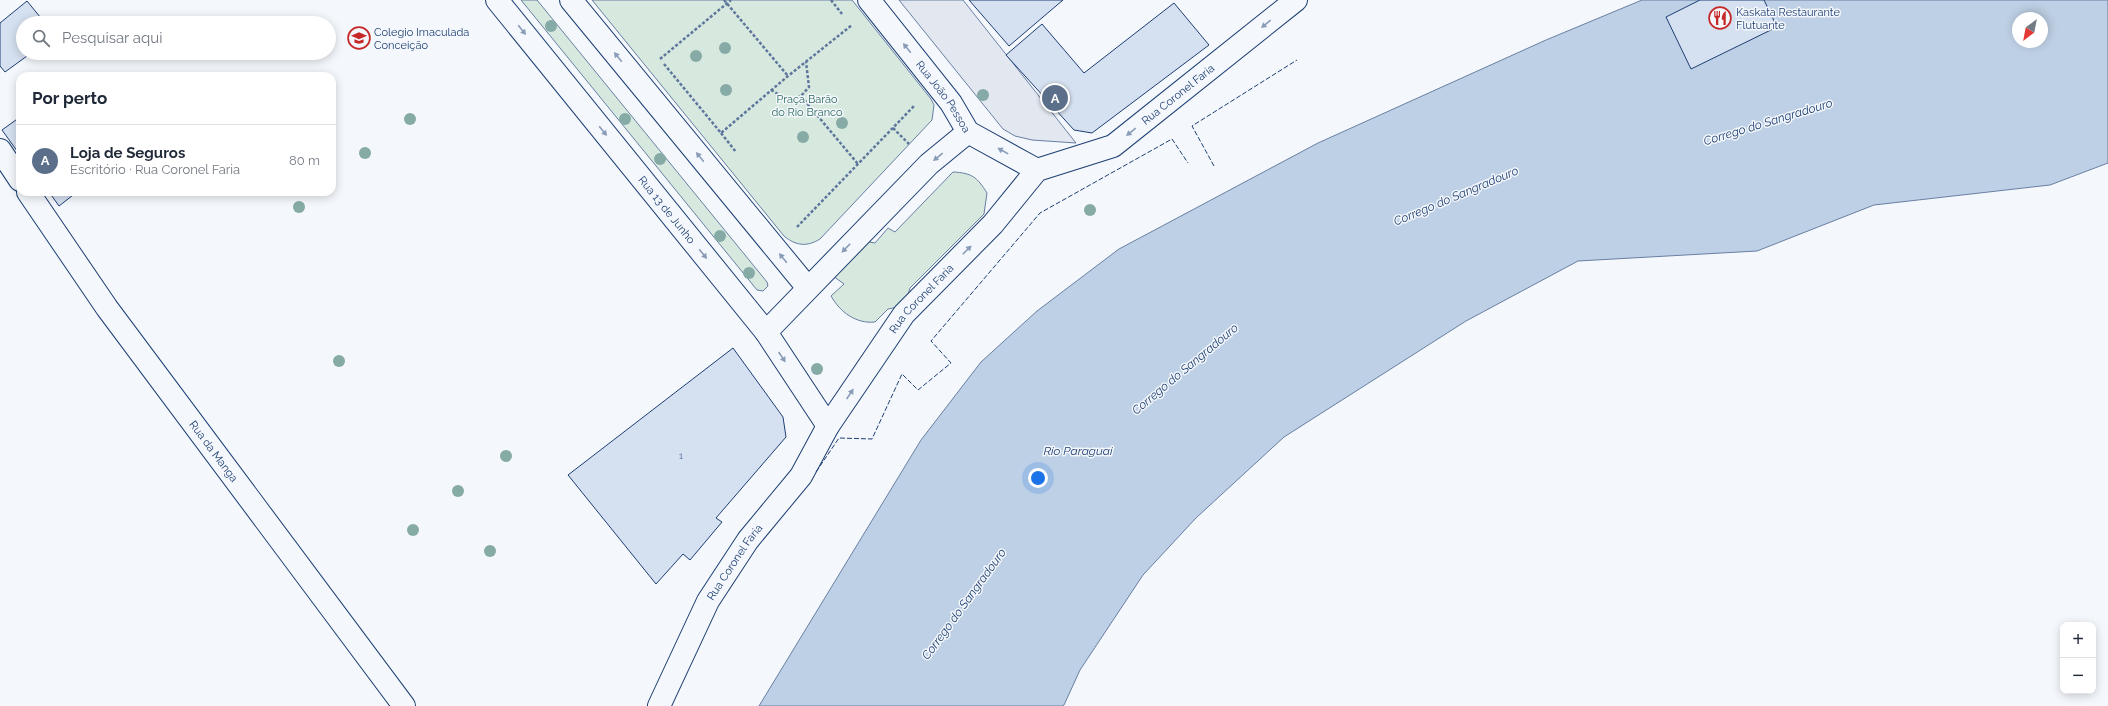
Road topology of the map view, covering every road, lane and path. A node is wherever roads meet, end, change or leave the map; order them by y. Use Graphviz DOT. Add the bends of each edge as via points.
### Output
graph roads {
  1 [pos="497,0"];
  2 [pos="571,0"];
  3 [pos="724,0"];
  4 [pos="731,0"];
  5 [pos="869,0"];
  6 [pos="1296,0"];
  7 [pos="727,3"];
  8 [pos="857,31"];
  9 [pos="655,53"];
  10 [pos="660,59"];
  11 [pos="806,61"];
  12 [pos="788,76"];
  13 [pos="771,90"];
  14 [pos="801,96"];
  15 [pos="911,98"];
  16 [pos="893,128"];
  17 [pos="968,132"];
  18 [pos="721,133"];
  19 [pos="910,145"];
  20 [pos="0,150"];
  21 [pos="740,157"];
  22 [pos="858,164"];
  23 [pos="1037,170"];
  24 [pos="16,174"];
  25 [pos="31,196"];
  26 [pos="792,222"];
  27 [pos="808,288"];
  28 [pos="766,332"];
  29 [pos="828,426"];
  30 [pos="404,706"];
  31 [pos="659,706"];
  1 -- 28 [label="street, Rua 13 de Junho, one-way"];
  27 -- 2 [label="street, one-way"];
  3 -- 7 [label="path"];
  4 -- 7 [label="path"];
  17 -- 5 [label="street, Rua João Pessoa, one-way" via="952,103"];
  6 -- 23 [label="street, Rua Coronel Faria, one-way" via="1113,146"];
  7 -- 10 [label="path"];
  7 -- 12 [label="path"];
  8 -- 11 [label="path" via="852,25"];
  9 -- 10 [label="path"];
  10 -- 18 [label="path"];
  11 -- 12 [label="path"];
  11 -- 14 [label="path" via="809,87"];
  12 -- 13 [label="path"];
  13 -- 14 [label="path" via="790,101"];
  13 -- 18 [label="path"];
  14 -- 22 [label="path"];
  15 -- 16 [label="path" via="916,104"];
  16 -- 19 [label="path"];
  16 -- 22 [label="path"];
  23 -- 17 [label="street, Rua João Pessoa, one-way"];
  17 -- 27 [label="street, one-way" via="929,164"];
  18 -- 21 [label="path"];
  20 -- 24 [label="street"];
  22 -- 26 [label="path" via="797,228"];
  29 -- 23 [label="street, Rua Coronel Faria, one-way" via="904,314 993,224"];
  25 -- 30 [label="street, Rua da Manga" via="107,308"];
  27 -- 28 [label="street"];
  28 -- 29 [label="street, Rua 13 de Junho, one-way"];
  29 -- 31 [label="street, Rua Coronel Faria" via="801,476 748,540 708,601"];
}
